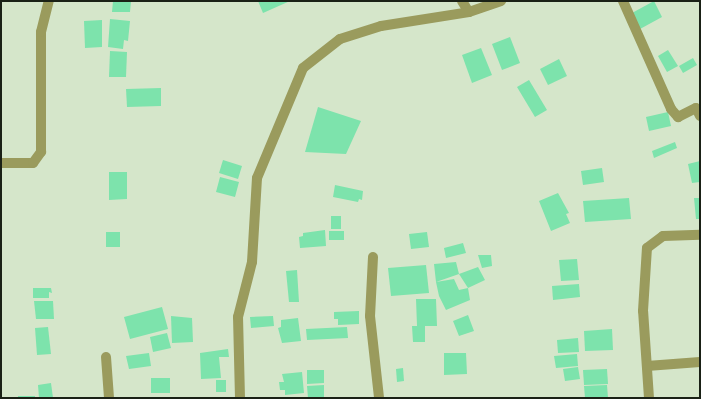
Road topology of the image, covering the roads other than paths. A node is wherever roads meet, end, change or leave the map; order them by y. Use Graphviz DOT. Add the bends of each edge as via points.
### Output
graph roads {
  1 [pos="49,1"];
  2 [pos="462,1"];
  3 [pos="501,1"];
  4 [pos="623,1"];
  5 [pos="469,12"];
  6 [pos="700,116"];
  7 [pos="1,163"];
  8 [pos="700,235"];
  9 [pos="374,257"];
  10 [pos="106,357"];
  11 [pos="700,362"];
  12 [pos="647,366"];
  13 [pos="109,398"];
  14 [pos="240,398"];
  15 [pos="379,398"];
  16 [pos="649,398"];
  1 -- 7 [label="street" via="41,32 41,152 33,163"];
  2 -- 5 [label="street"];
  3 -- 5 [label="street"];
  4 -- 6 [label="street" via="671,109 678,117 696,108"];
  5 -- 14 [label="street" via="388,24 340,39 303,68 257,178 252,262 238,317"];
  8 -- 12 [label="street" via="663,236 647,248 643,311"];
  9 -- 15 [label="street" via="370,316"];
  10 -- 13 [label="street"];
  11 -- 12 [label="street"];
  12 -- 16 [label="street"];
}
